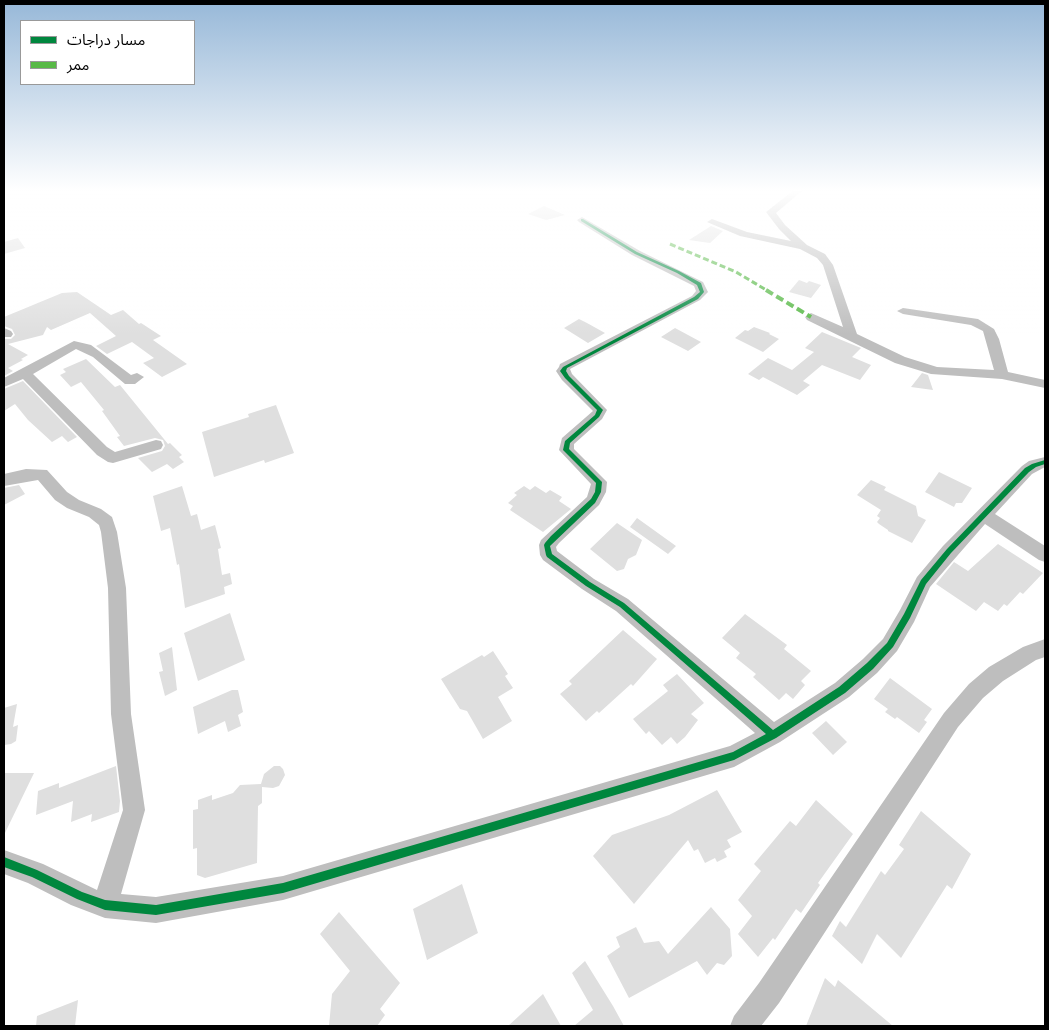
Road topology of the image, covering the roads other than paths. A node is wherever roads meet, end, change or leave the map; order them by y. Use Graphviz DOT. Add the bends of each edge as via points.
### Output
graph roads {
  1 [pos="612,238"];
  2 [pos="762,238"];
  3 [pos="794,238"];
  4 [pos="803,247"];
  5 [pos="903,311"];
  6 [pos="811,317"];
  7 [pos="852,336"];
  8 [pos="24,373"];
  9 [pos="1002,375"];
  10 [pos="137,377"];
  11 [pos="4,383"];
  12 [pos="1045,384"];
  13 [pos="156,445"];
  14 [pos="1045,462"];
  15 [pos="4,480"];
  16 [pos="984,514"];
  17 [pos="1045,555"];
  18 [pos="1045,648"];
  19 [pos="773,736"];
  20 [pos="4,862"];
  21 [pos="105,905"];
  22 [pos="744,1026"];
  1 -- 19 [label="street" via="699,284 702,292 565,367 563,371 567,377 600,410 567,442 566,450 599,482 593,501 547,545 549,555 622,605"];
  2 -- 4 [label="street"];
  3 -- 4 [label="street"];
  4 -- 7 [label="street" via="826,260"];
  5 -- 9 [label="street" via="974,322 988,329"];
  6 -- 7 [label="street"];
  7 -- 9 [label="street" via="900,360 936,371"];
  8 -- 10 [label="street" via="74,346 98,354 130,381"];
  8 -- 11 [label="street"];
  8 -- 13 [label="street" via="102,451 113,458"];
  9 -- 12 [label="street"];
  14 -- 16 [label="street" via="1027,470"];
  15 -- 21 [label="street" via="42,474 61,496 96,513 106,522 109,532 117,588 121,714 134,810"];
  16 -- 17 [label="street"];
  16 -- 19 [label="street" via="923,582 890,645 842,690"];
  18 -- 22 [label="street" via="1030,653 996,674 976,690 952,720 770,993"];
  19 -- 21 [label="street" via="734,756 283,888 156,910"];
  20 -- 21 [label="street"];
}
